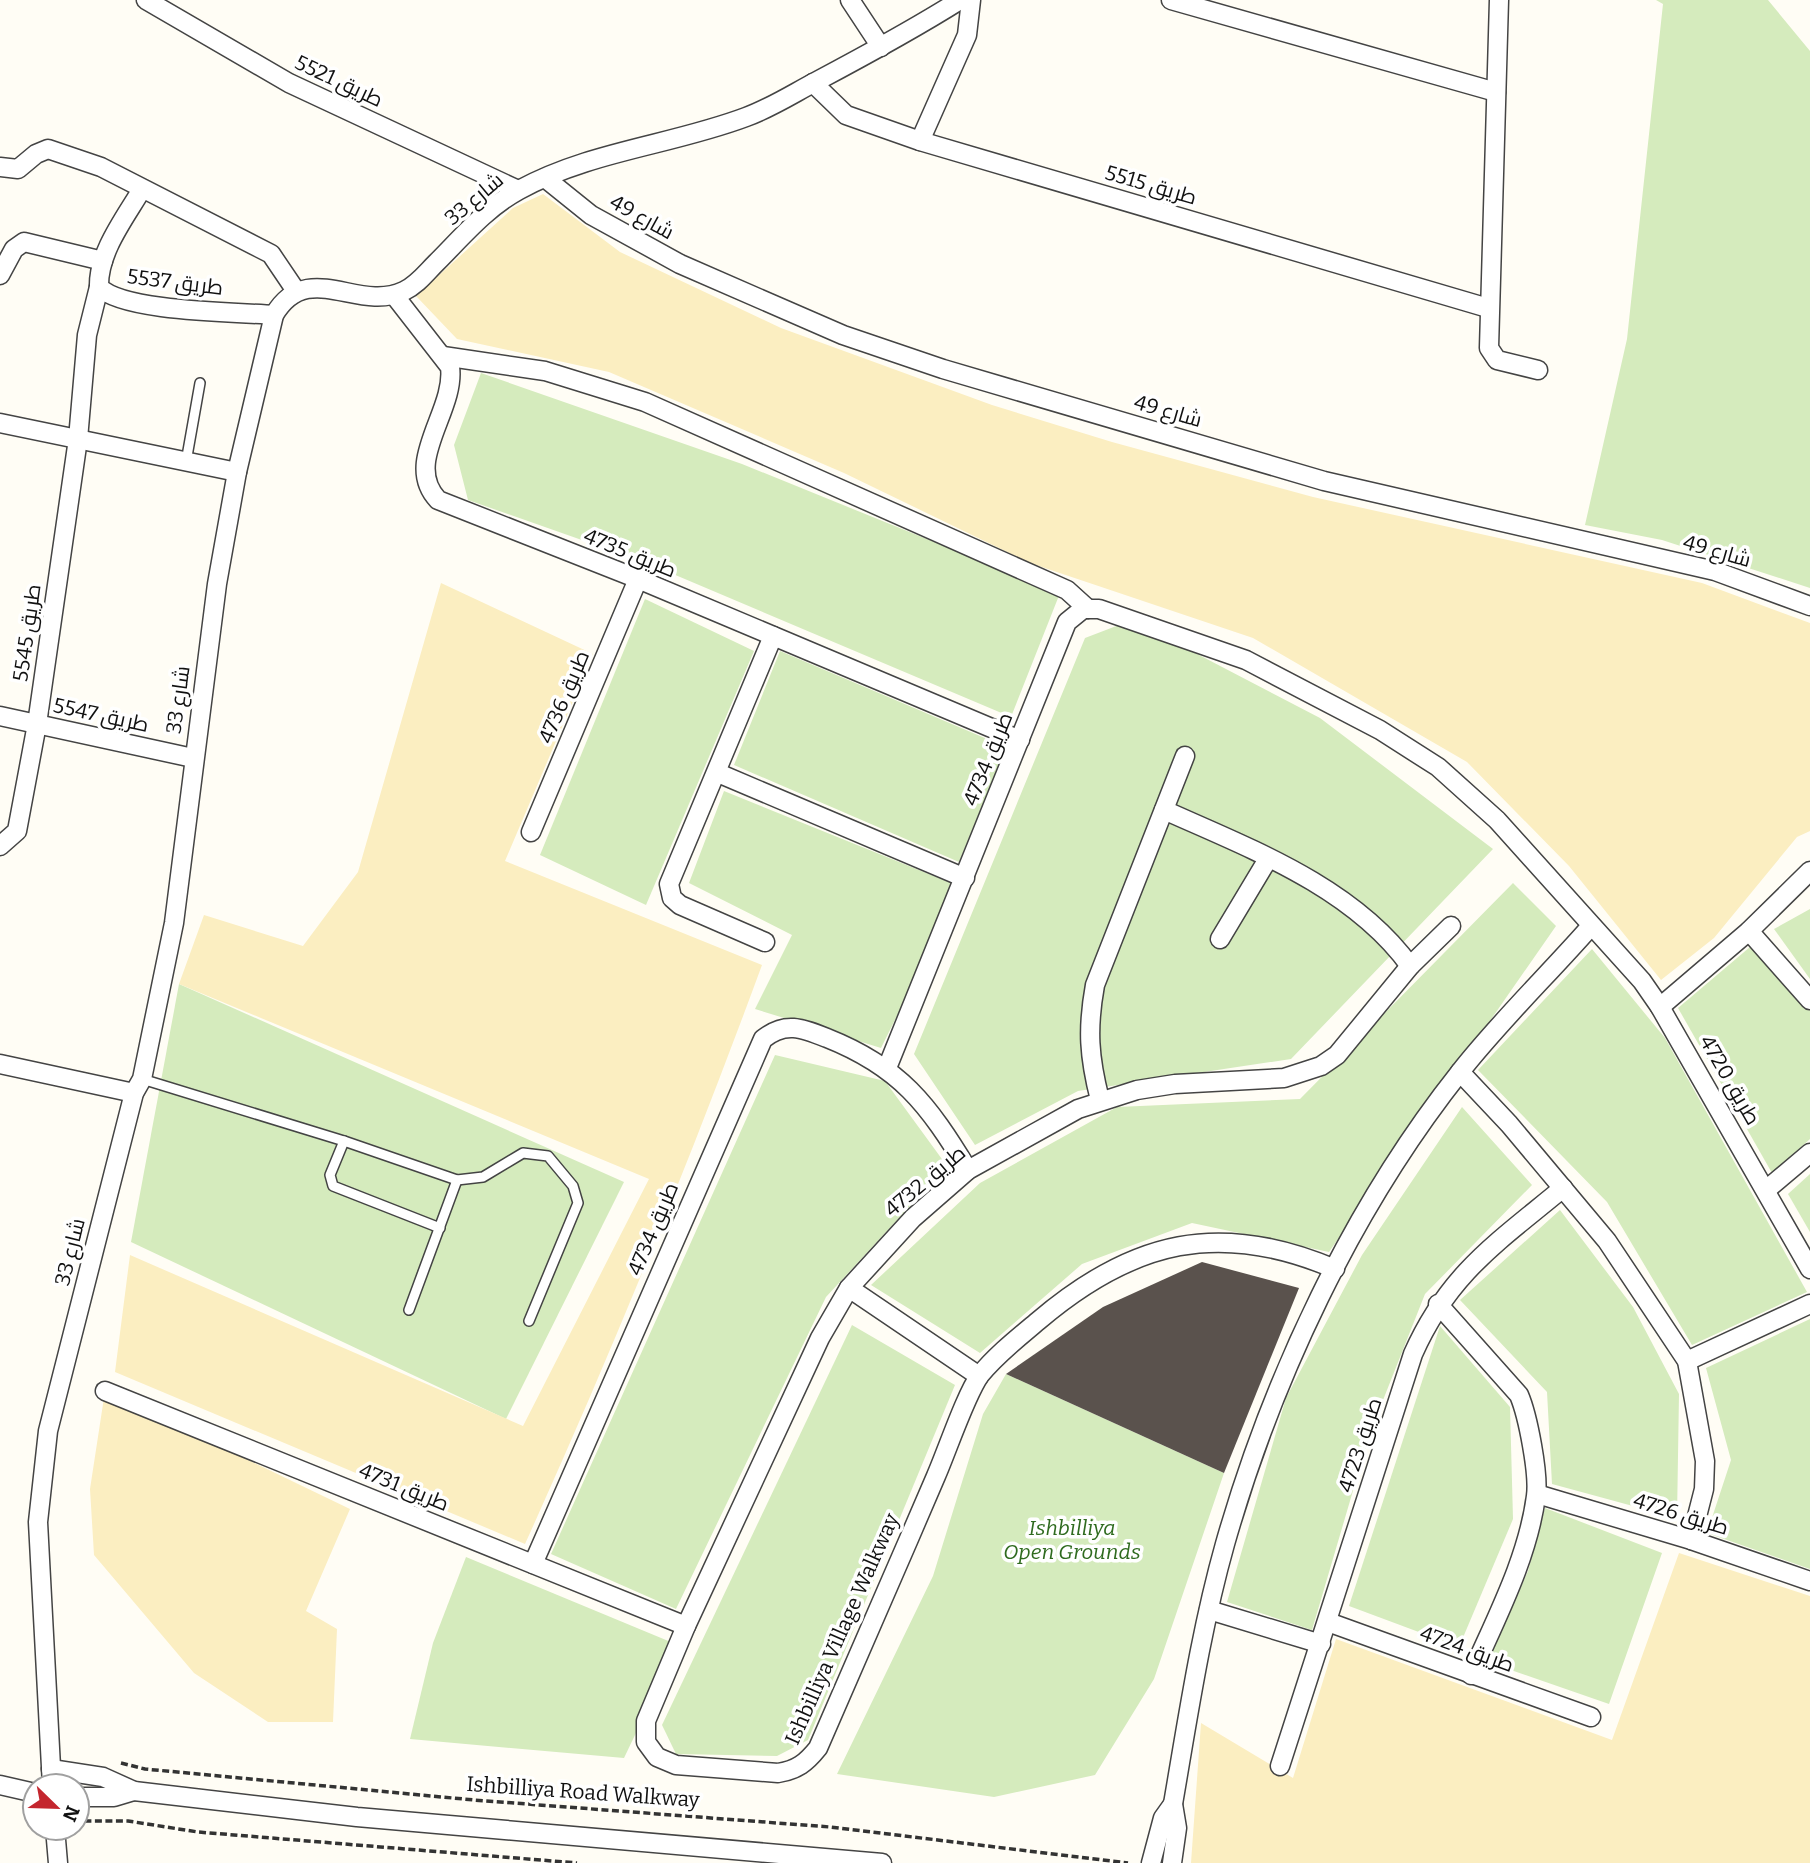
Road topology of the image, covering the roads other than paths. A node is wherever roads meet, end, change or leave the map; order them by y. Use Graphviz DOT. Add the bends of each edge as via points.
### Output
graph roads {
  1 [pos="146,0"];
  2 [pos="850,0"];
  3 [pos="960,0"];
  4 [pos="971,0"];
  5 [pos="1171,0"];
  6 [pos="1499,0"];
  7 [pos="881,47"];
  8 [pos="813,83"];
  9 [pos="1496,92"];
  10 [pos="920,141"];
  11 [pos="0,167"];
  12 [pos="545,178"];
  13 [pos="142,189"];
  14 [pos="519,190"];
  15 [pos="103,261"];
  16 [pos="0,275"];
  17 [pos="99,287"];
  18 [pos="296,291"];
  19 [pos="394,295"];
  20 [pos="1488,308"];
  21 [pos="274,315"];
  22 [pos="443,356"];
  23 [pos="1538,370"];
  24 [pos="200,383"];
  25 [pos="0,423"];
  26 [pos="78,439"];
  27 [pos="186,462"];
  28 [pos="237,472"];
  29 [pos="638,579"];
  30 [pos="1810,606"];
  31 [pos="1088,608"];
  32 [pos="774,636"];
  33 [pos="0,716"];
  34 [pos="37,724"];
  35 [pos="1020,740"];
  36 [pos="1185,756"];
  37 [pos="193,758"];
  38 [pos="718,772"];
  39 [pos="1164,810"];
  40 [pos="531,832"];
  41 [pos="0,846"];
  42 [pos="1268,859"];
  43 [pos="1810,871"];
  44 [pos="965,878"];
  45 [pos="1451,926"];
  46 [pos="1591,926"];
  47 [pos="1749,931"];
  48 [pos="1220,939"];
  49 [pos="765,942"];
  50 [pos="1410,966"];
  51 [pos="1810,1000"];
  52 [pos="1660,1007"];
  53 [pos="0,1064"];
  54 [pos="887,1068"];
  55 [pos="1460,1072"];
  56 [pos="138,1086"];
  57 [pos="1100,1100"];
  58 [pos="344,1141"];
  59 [pos="1810,1153"];
  60 [pos="968,1170"];
  61 [pos="457,1180"];
  62 [pos="1563,1188"];
  63 [pos="1766,1190"];
  64 [pos="440,1228"];
  65 [pos="1335,1269"];
  66 [pos="1810,1269"];
  67 [pos="849,1287"];
  68 [pos="1438,1304"];
  69 [pos="1810,1304"];
  70 [pos="409,1310"];
  71 [pos="529,1321"];
  72 [pos="1687,1361"];
  73 [pos="979,1376"];
  74 [pos="105,1391"];
  75 [pos="1536,1494"];
  76 [pos="1691,1539"];
  77 [pos="533,1564"];
  78 [pos="1810,1581"];
  79 [pos="1209,1610"];
  80 [pos="1328,1622"];
  81 [pos="686,1626"];
  82 [pos="1321,1644"];
  83 [pos="1471,1675"];
  84 [pos="1591,1717"];
  85 [pos="646,1721"];
  86 [pos="1280,1766"];
  87 [pos="52,1772"];
  88 [pos="91,1777"];
  89 [pos="0,1785"];
  90 [pos="21,1790"];
  91 [pos="134,1791"];
  92 [pos="91,1797"];
  93 [pos="1173,1804"];
  94 [pos="56,1842"];
  95 [pos="804,1859"];
  96 [pos="58,1863"];
  97 [pos="883,1863"];
  98 [pos="1151,1863"];
  99 [pos="1172,1863"];
  1 -- 14 [label="street, طريق 5521" via="289,83"];
  2 -- 7 [label="street"];
  3 -- 7 [label="street, شارع 33"];
  4 -- 10 [label="street" via="967,35"];
  5 -- 9 [label="street"];
  6 -- 9 [label="street"];
  7 -- 8 [label="street, شارع 33"];
  8 -- 10 [label="street, طريق 5515" via="846,115"];
  8 -- 12 [label="street, شارع 33" via="745,117 599,157"];
  9 -- 20 [label="street"];
  10 -- 20 [label="street, طريق 5515"];
  11 -- 13 [label="street" via="18,169 48,149 101,167"];
  12 -- 14 [label="street, شارع 33"];
  12 -- 30 [label="street, شارع 49" via="592,215 680,264 843,335 931,365 1324,481 1715,571"];
  13 -- 15 [label="street, طريق 5537"];
  13 -- 18 [label="street" via="271,254"];
  14 -- 19 [label="street, شارع 33" via="489,211 416,283"];
  15 -- 16 [label="street" via="24,242"];
  15 -- 17 [label="street, طريق 5537"];
  17 -- 21 [label="street, طريق 5537" via="106,295 133,303"];
  17 -- 26 [label="street, طريق 5545" via="87,335"];
  18 -- 19 [label="street" via="312,287"];
  18 -- 21 [label="street, شارع 33" via="284,298"];
  19 -- 22 [label="street, طريق 4735"];
  20 -- 23 [label="street" via="1491,355 1504,363"];
  21 -- 28 [label="street, شارع 33"];
  22 -- 29 [label="street, طريق 4735" via="452,382 425,461 429,491 447,506"];
  22 -- 31 [label="street" via="545,371 645,402 1067,590"];
  24 -- 27 [label="lane"];
  25 -- 26 [label="street"];
  26 -- 27 [label="street"];
  26 -- 34 [label="street, طريق 5545"];
  27 -- 28 [label="street"];
  28 -- 37 [label="street, شارع 33"];
  29 -- 32 [label="street, طريق 4735"];
  29 -- 40 [label="street, طريق 4736"];
  31 -- 35 [label="street, طريق 4734" via="1067,622"];
  31 -- 46 [label="street" via="1245,660 1415,752 1497,820"];
  32 -- 35 [label="street, طريق 4735"];
  32 -- 38 [label="street"];
  33 -- 34 [label="street, طريق 5547"];
  34 -- 37 [label="street, طريق 5547"];
  34 -- 41 [label="street, طريق 5545" via="17,831"];
  35 -- 44 [label="street, طريق 4734"];
  36 -- 39 [label="street"];
  37 -- 56 [label="street, شارع 33" via="174,923"];
  38 -- 44 [label="street"];
  38 -- 49 [label="street" via="668,884 680,905"];
  39 -- 42 [label="street"];
  39 -- 57 [label="street" via="1095,985 1088,1023 1090,1062"];
  42 -- 48 [label="street"];
  42 -- 50 [label="street" via="1364,915"];
  43 -- 47 [label="street"];
  44 -- 54 [label="street, طريق 4734"];
  45 -- 50 [label="street, طريق 4732"];
  46 -- 52 [label="street, طريق 4720"];
  46 -- 55 [label="street"];
  47 -- 51 [label="street"];
  47 -- 52 [label="street"];
  50 -- 57 [label="street, طريق 4732" via="1336,1055 1303,1074 1175,1084"];
  52 -- 63 [label="street, طريق 4720"];
  53 -- 56 [label="street"];
  54 -- 60 [label="street, طريق 4734" via="925,1103"];
  54 -- 77 [label="street, طريق 4734" via="856,1049 803,1028 788,1026 763,1039"];
  55 -- 62 [label="street"];
  55 -- 65 [label="street" via="1391,1171"];
  56 -- 58 [label="lane"];
  56 -- 87 [label="street, شارع 33" via="48,1431 40,1483 38,1522"];
  57 -- 60 [label="street, طريق 4732"];
  58 -- 61 [label="lane"];
  58 -- 64 [label="lane" via="330,1175 333,1186"];
  59 -- 63 [label="street"];
  60 -- 67 [label="street, طريق 4732" via="913,1218"];
  61 -- 64 [label="lane"];
  61 -- 71 [label="lane" via="483,1177 515,1156 531,1152 554,1161 575,1191 577,1210"];
  62 -- 68 [label="street, طريق 4723" via="1471,1265"];
  62 -- 72 [label="street" via="1607,1241"];
  63 -- 66 [label="street, طريق 4720"];
  64 -- 70 [label="lane"];
  65 -- 73 [label="street, Ishbilliya Village Walkway" via="1256,1243 1214,1241 1172,1247 1119,1266 1066,1297"];
  65 -- 79 [label="street" via="1265,1421"];
  67 -- 73 [label="street"];
  67 -- 81 [label="street, طريق 4732" via="820,1338"];
  68 -- 75 [label="street" via="1519,1395 1526,1412"];
  68 -- 80 [label="street, طريق 4723" via="1413,1354"];
  69 -- 72 [label="street"];
  72 -- 76 [label="street" via="1705,1461 1704,1489"];
  73 -- 85 [label="street, Ishbilliya Village Walkway" via="818,1748 808,1761 778,1773 676,1765 657,1757 646,1742"];
  74 -- 77 [label="street, طريق 4731"];
  75 -- 76 [label="street, طريق 4726"];
  75 -- 83 [label="street" via="1518,1564"];
  76 -- 78 [label="street, طريق 4726"];
  77 -- 81 [label="street, طريق 4731"];
  79 -- 82 [label="street"];
  79 -- 93 [label="street"];
  80 -- 82 [label="street, طريق 4723"];
  80 -- 83 [label="street, طريق 4724"];
  81 -- 85 [label="street, طريق 4732"];
  82 -- 86 [label="street, طريق 4723"];
  83 -- 84 [label="street, طريق 4724"];
  88 -- 91 [label="street" via="103,1777"];
  89 -- 90 [label="street"];
  91 -- 92 [label="street"];
  91 -- 95 [label="street"];
  93 -- 98 [label="street" via="1163,1818"];
  93 -- 99 [label="street" via="1177,1828"];
  94 -- 96 [label="street"];
  95 -- 97 [label="street"];
}
